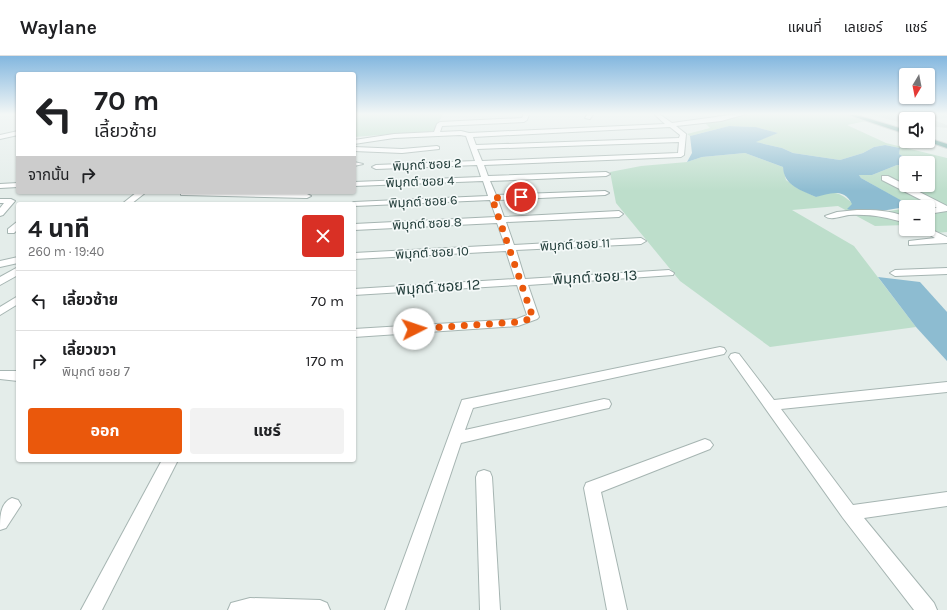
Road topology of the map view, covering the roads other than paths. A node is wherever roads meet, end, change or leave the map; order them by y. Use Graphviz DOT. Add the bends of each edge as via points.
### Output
graph roads {
  1 [pos="368,140"];
  2 [pos="473,140"];
  3 [pos="682,140"];
  4 [pos="356,142"];
  5 [pos="935,142"];
  6 [pos="473,146"];
  7 [pos="947,146"];
  8 [pos="436,148"];
  9 [pos="356,150"];
  10 [pos="478,162"];
  11 [pos="376,166"];
  12 [pos="606,174"];
  13 [pos="885,178"];
  14 [pos="486,179"];
  15 [pos="356,184"];
  16 [pos="16,185"];
  17 [pos="0,186"];
  18 [pos="605,193"];
  19 [pos="140,194"];
  20 [pos="273,194"];
  21 [pos="307,196"];
  22 [pos="492,198"];
  23 [pos="928,200"];
  24 [pos="0,201"];
  25 [pos="129,202"];
  26 [pos="265,202"];
  27 [pos="935,203"];
  28 [pos="356,204"];
  29 [pos="935,210"];
  30 [pos="0,213"];
  31 [pos="619,214"];
  32 [pos="829,216"];
  33 [pos="899,216"];
  34 [pos="501,220"];
  35 [pos="16,226"];
  36 [pos="356,227"];
  37 [pos="11,231"];
  38 [pos="935,235"];
  39 [pos="641,241"];
  40 [pos="946,241"];
  41 [pos="912,243"];
  42 [pos="510,248"];
  43 [pos="356,256"];
  44 [pos="16,260"];
  45 [pos="0,264"];
  46 [pos="16,271"];
  47 [pos="947,271"];
  48 [pos="669,273"];
  49 [pos="894,273"];
  50 [pos="521,281"];
  51 [pos="0,282"];
  52 [pos="356,292"];
  53 [pos="16,300"];
  54 [pos="0,312"];
  55 [pos="356,333"];
  56 [pos="0,375"];
  57 [pos="16,376"];
  58 [pos="947,388"];
  59 [pos="604,404"];
  60 [pos="770,405"];
  61 [pos="456,438"];
  62 [pos="705,445"];
  63 [pos="169,462"];
  64 [pos="484,476"];
  65 [pos="947,499"];
  66 [pos="12,505"];
  67 [pos="849,513"];
  68 [pos="0,522"];
  69 [pos="246,609"];
  70 [pos="91,610"];
  71 [pos="320,610"];
  72 [pos="395,610"];
  73 [pos="490,610"];
  74 [pos="617,610"];
  75 [pos="927,610"];
  1 -- 4 [label="street"];
  2 -- 6 [label="street"];
  3 -- 6 [label="street"];
  3 -- 10 [label="street, พิมุกต์ ซอย 2" via="681,155"];
  5 -- 7 [label="main road"];
  6 -- 10 [label="street"];
  8 -- 9 [label="street" via="402,151"];
  10 -- 11 [label="street, พิมุกต์ ซอย 2"];
  10 -- 14 [label="street"];
  12 -- 14 [label="street, พิมุกต์ ซอย 4"];
  13 -- 23 [label="street"];
  14 -- 15 [label="street, พิมุกต์ ซอย 4"];
  14 -- 22 [label="street"];
  16 -- 17 [label="street"];
  18 -- 22 [label="street, พิมุกต์ ซอย 6"];
  19 -- 25 [label="street"];
  20 -- 21 [label="street"];
  20 -- 26 [label="street"];
  22 -- 28 [label="street, พิมุกต์ ซอย 6"];
  22 -- 34 [label="street"];
  24 -- 30 [label="street" via="11,202"];
  27 -- 29 [label="street" via="946,209"];
  31 -- 34 [label="street, พิมุกต์ ซอย 8"];
  32 -- 33 [label="street"];
  34 -- 36 [label="street, พิมุกต์ ซอย 8"];
  34 -- 42 [label="street"];
  35 -- 37 [label="street"];
  38 -- 40 [label="street"];
  39 -- 42 [label="street, พิมุกต์ ซอย 11"];
  40 -- 41 [label="street"];
  42 -- 43 [label="street, พิมุกต์ ซอย 10"];
  42 -- 50 [label="street"];
  44 -- 45 [label="street"];
  46 -- 51 [label="street"];
  47 -- 49 [label="street"];
  48 -- 50 [label="street, พิมุกต์ ซอย 13"];
  50 -- 52 [label="street, พิมุกต์ ซอย 12"];
  50 -- 55 [label="street" via="533,318 518,322"];
  53 -- 54 [label="street"];
  56 -- 57 [label="street"];
  58 -- 60 [label="street"];
  59 -- 61 [label="street"];
  60 -- 61 [label="street" via="728,354 467,404"];
  60 -- 67 [label="street"];
  61 -- 72 [label="street"];
  62 -- 74 [label="street" via="592,488"];
  63 -- 70 [label="street"];
  64 -- 73 [label="street"];
  65 -- 67 [label="street"];
  66 -- 68 [label="street"];
  67 -- 75 [label="street"];
  69 -- 71 [label="street"];
}
